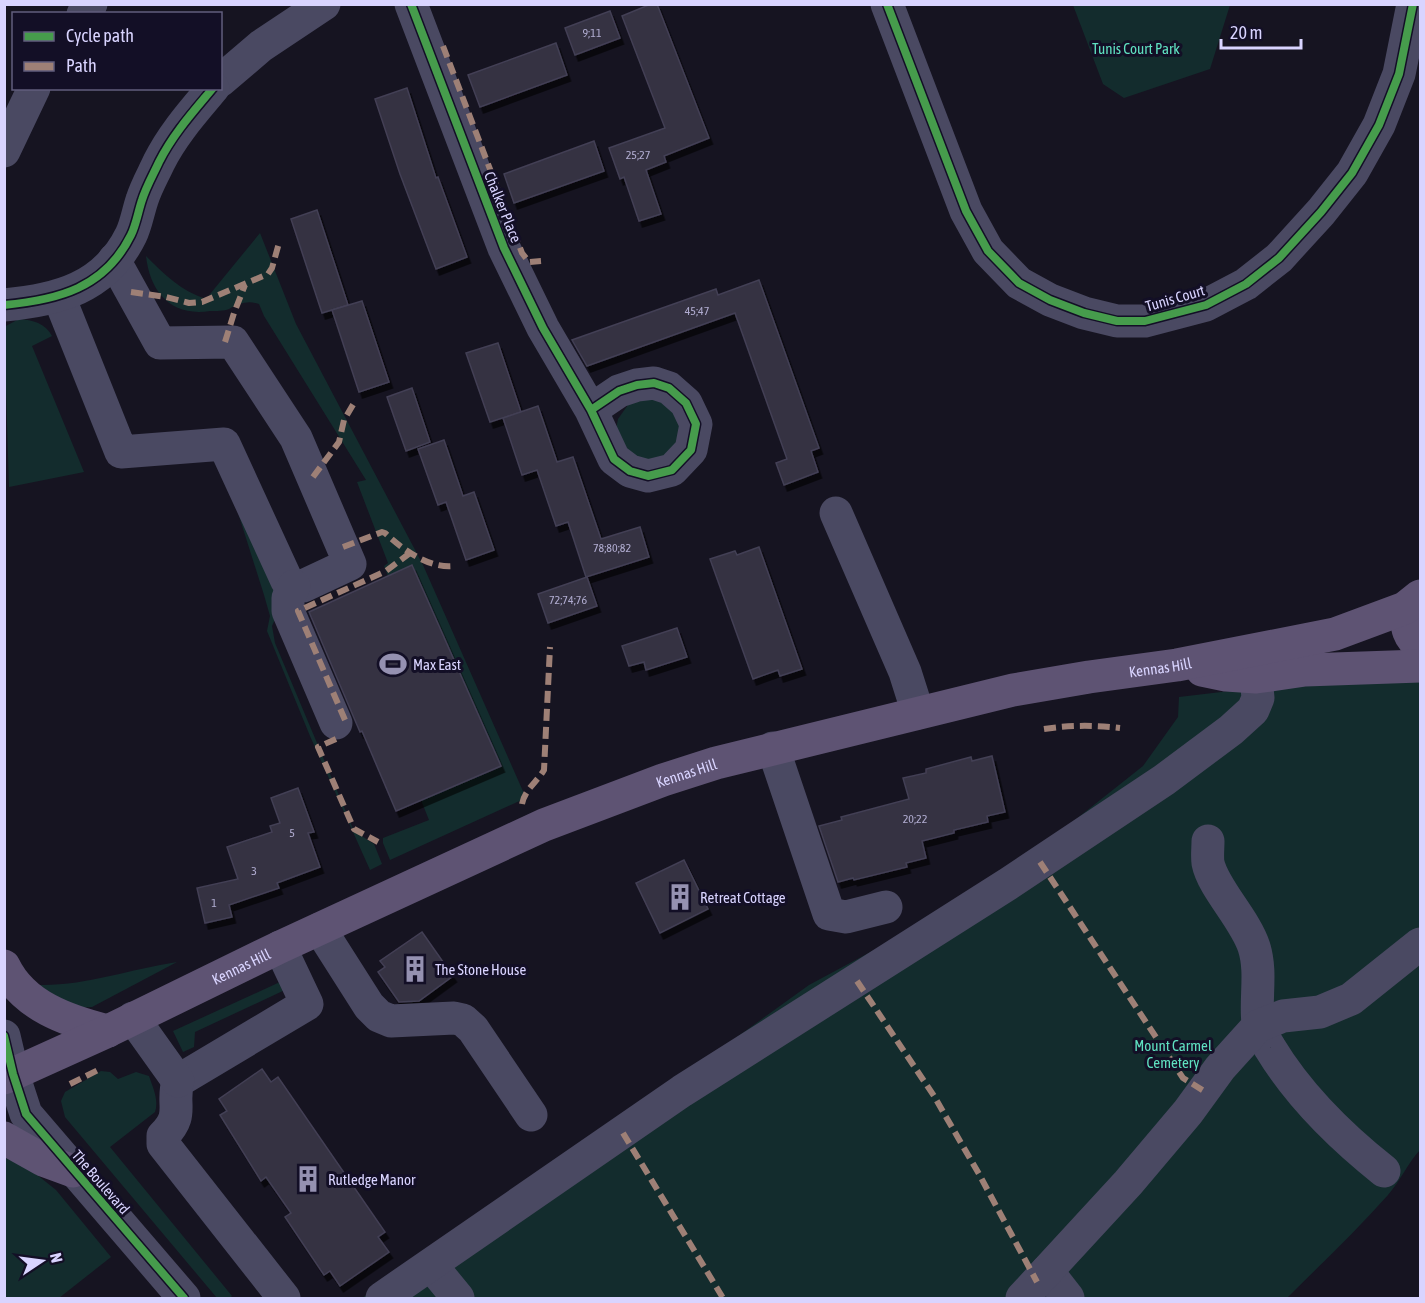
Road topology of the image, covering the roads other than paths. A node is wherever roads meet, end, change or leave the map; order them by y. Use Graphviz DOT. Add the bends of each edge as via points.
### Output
graph roads {
  1 [pos="324,4"];
  2 [pos="411,4"];
  3 [pos="886,4"];
  4 [pos="1413,4"];
  5 [pos="222,79"];
  6 [pos="33,90"];
  7 [pos="211,90"];
  8 [pos="8,134"];
  9 [pos="114,260"];
  10 [pos="59,297"];
  11 [pos="4,305"];
  12 [pos="591,410"];
  13 [pos="836,513"];
  14 [pos="294,586"];
  15 [pos="1415,606"];
  16 [pos="1420,645"];
  17 [pos="1177,665"];
  18 [pos="1420,666"];
  19 [pos="1256,677"];
  20 [pos="918,712"];
  21 [pos="336,723"];
  22 [pos="773,748"];
  23 [pos="1208,841"];
  24 [pos="886,907"];
  25 [pos="330,924"];
  26 [pos="1420,944"];
  27 [pos="280,947"];
  28 [pos="4,966"];
  29 [pos="120,1025"];
  30 [pos="1258,1026"];
  31 [pos="4,1036"];
  32 [pos="9,1076"];
  33 [pos="178,1081"];
  34 [pos="531,1115"];
  35 [pos="4,1138"];
  36 [pos="1384,1170"];
  37 [pos="74,1171"];
  38 [pos="431,1265"];
  39 [pos="1047,1272"];
  40 [pos="184,1299"];
  41 [pos="284,1299"];
  42 [pos="382,1299"];
  43 [pos="458,1299"];
  44 [pos="1022,1299"];
  45 [pos="1068,1299"];
  1 -- 5 [label="street" via="261,46"];
  2 -- 12 [label="street, Chalker Place" via="504,248 543,328"];
  3 -- 4 [label="street, Tunis Court" via="966,211 988,251 1019,283 1050,300 1117,321 1145,321 1206,306 1246,284 1279,258 1321,213 1352,173 1379,125 1399,74"];
  6 -- 8 [label="street"];
  7 -- 9 [label="street" via="181,125 165,152 142,198 132,234"];
  9 -- 10 [label="street" via="89,283"];
  9 -- 14 [label="street" via="160,343 233,342 296,438 351,564 303,586"];
  10 -- 11 [label="street"];
  10 -- 14 [label="street" via="121,452 224,444 287,581"];
  13 -- 20 [label="street" via="905,672"];
  14 -- 21 [label="street" via="288,598 288,611"];
  15 -- 16 [label="main road" via="1409,634"];
  15 -- 17 [label="main road, Kennas Hill" via="1335,634"];
  17 -- 19 [label="main road"];
  17 -- 20 [label="main road, Kennas Hill" via="1013,690"];
  18 -- 19 [label="main road" via="1305,670"];
  19 -- 38 [label="street" via="1258,698 1253,710 1164,780 682,1091"];
  20 -- 22 [label="main road, Kennas Hill"];
  22 -- 24 [label="street" via="829,915 846,917"];
  22 -- 25 [label="main road, Kennas Hill" via="716,763 585,808"];
  23 -- 30 [label="street" via="1208,864 1255,948"];
  25 -- 27 [label="main road, Kennas Hill"];
  25 -- 34 [label="street" via="402,1021 454,1018 473,1029"];
  26 -- 30 [label="street" via="1351,999 1320,1012 1283,1016"];
  27 -- 29 [label="main road, Kennas Hill"];
  27 -- 33 [label="street" via="307,1004"];
  28 -- 29 [label="main road" via="20,989 62,1018"];
  29 -- 32 [label="main road, Kennas Hill"];
  29 -- 33 [label="street"];
  30 -- 36 [label="street" via="1284,1070 1322,1115"];
  30 -- 39 [label="street" via="1128,1183"];
  31 -- 32 [label="street, The Boulevard"];
  32 -- 37 [label="street, The Boulevard" via="26,1114"];
  33 -- 41 [label="street" via="177,1115 163,1136 164,1144"];
  35 -- 37 [label="main road"];
  37 -- 40 [label="street, The Boulevard"];
  38 -- 42 [label="street"];
  38 -- 43 [label="street"];
  39 -- 44 [label="street"];
  39 -- 45 [label="street"];
}
